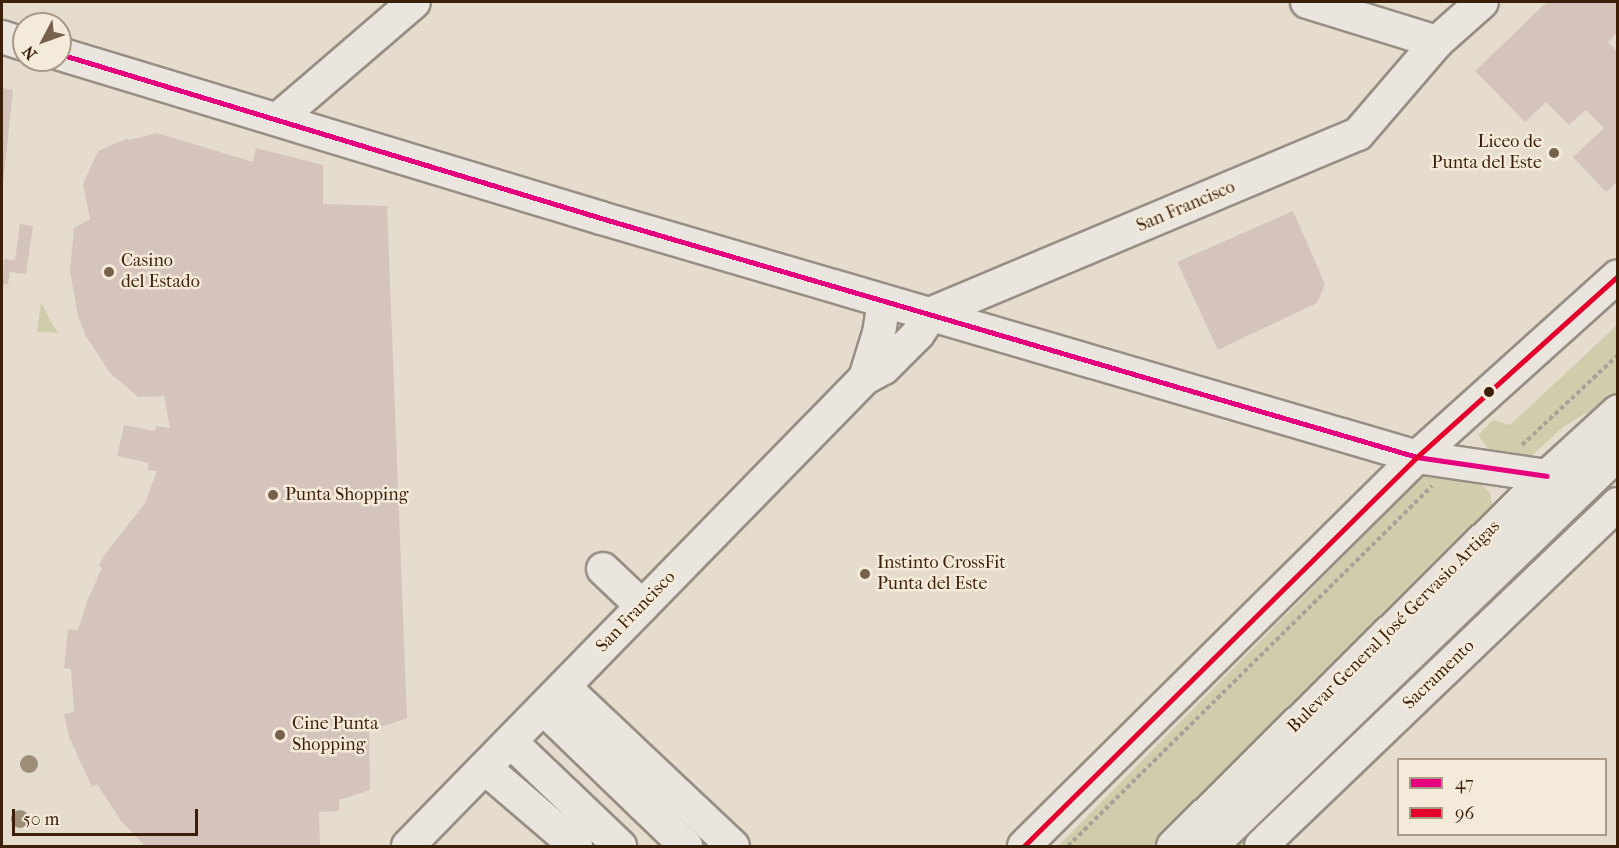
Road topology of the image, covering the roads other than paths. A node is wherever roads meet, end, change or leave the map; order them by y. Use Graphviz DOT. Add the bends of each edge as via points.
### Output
graph roads {
  1 [pos="414,2"];
  2 [pos="1307,2"];
  3 [pos="1482,2"];
  4 [pos="1437,42"];
  5 [pos="72,58"];
  6 [pos="278,119"];
  7 [pos="1617,276"];
  8 [pos="884,301"];
  9 [pos="932,313"];
  10 [pos="865,378"];
  11 [pos="1617,411"];
  12 [pos="1617,452"];
  13 [pos="1417,457"];
  14 [pos="1485,467"];
  15 [pos="1557,487"];
  16 [pos="1615,510"];
  17 [pos="1506,517"];
  18 [pos="603,569"];
  19 [pos="642,606"];
  20 [pos="554,698"];
  21 [pos="511,742"];
  22 [pos="485,768"];
  23 [pos="572,845"];
  24 [pos="408,846"];
  25 [pos="620,846"];
  26 [pos="686,846"];
  27 [pos="733,846"];
  28 [pos="1024,846"];
  29 [pos="1173,846"];
  30 [pos="1210,846"];
  31 [pos="1261,846"];
  1 -- 6 [label="street"];
  2 -- 4 [label="street"];
  3 -- 4 [label="street, San Francisco"];
  4 -- 9 [label="street, San Francisco" via="1358,134"];
  5 -- 6 [label="street"];
  6 -- 8 [label="street"];
  7 -- 13 [label="street"];
  8 -- 9 [label="street"];
  8 -- 10 [label="street, San Francisco"];
  9 -- 10 [label="street, San Francisco" via="918,334 884,368"];
  9 -- 13 [label="street"];
  10 -- 19 [label="street, San Francisco"];
  11 -- 15 [label="main road, Bulevar General José Gervasio Artigas"];
  12 -- 15 [label="main road, Bulevar General José Gervasio Artigas"];
  13 -- 14 [label="street"];
  13 -- 28 [label="street"];
  14 -- 15 [label="street"];
  14 -- 17 [label="street"];
  15 -- 16 [label="street"];
  15 -- 17 [label="main road, Bulevar General José Gervasio Artigas"];
  15 -- 30 [label="main road, Bulevar General José Gervasio Artigas"];
  16 -- 31 [label="street, Sacramento"];
  17 -- 29 [label="main road, Bulevar General José Gervasio Artigas"];
  18 -- 19 [label="street"];
  19 -- 20 [label="street, San Francisco"];
  20 -- 21 [label="street, San Francisco"];
  20 -- 26 [label="street"];
  20 -- 27 [label="street"];
  21 -- 22 [label="street, San Francisco"];
  21 -- 25 [label="street"];
  22 -- 23 [label="street"];
  22 -- 24 [label="street, San Francisco"];
}
